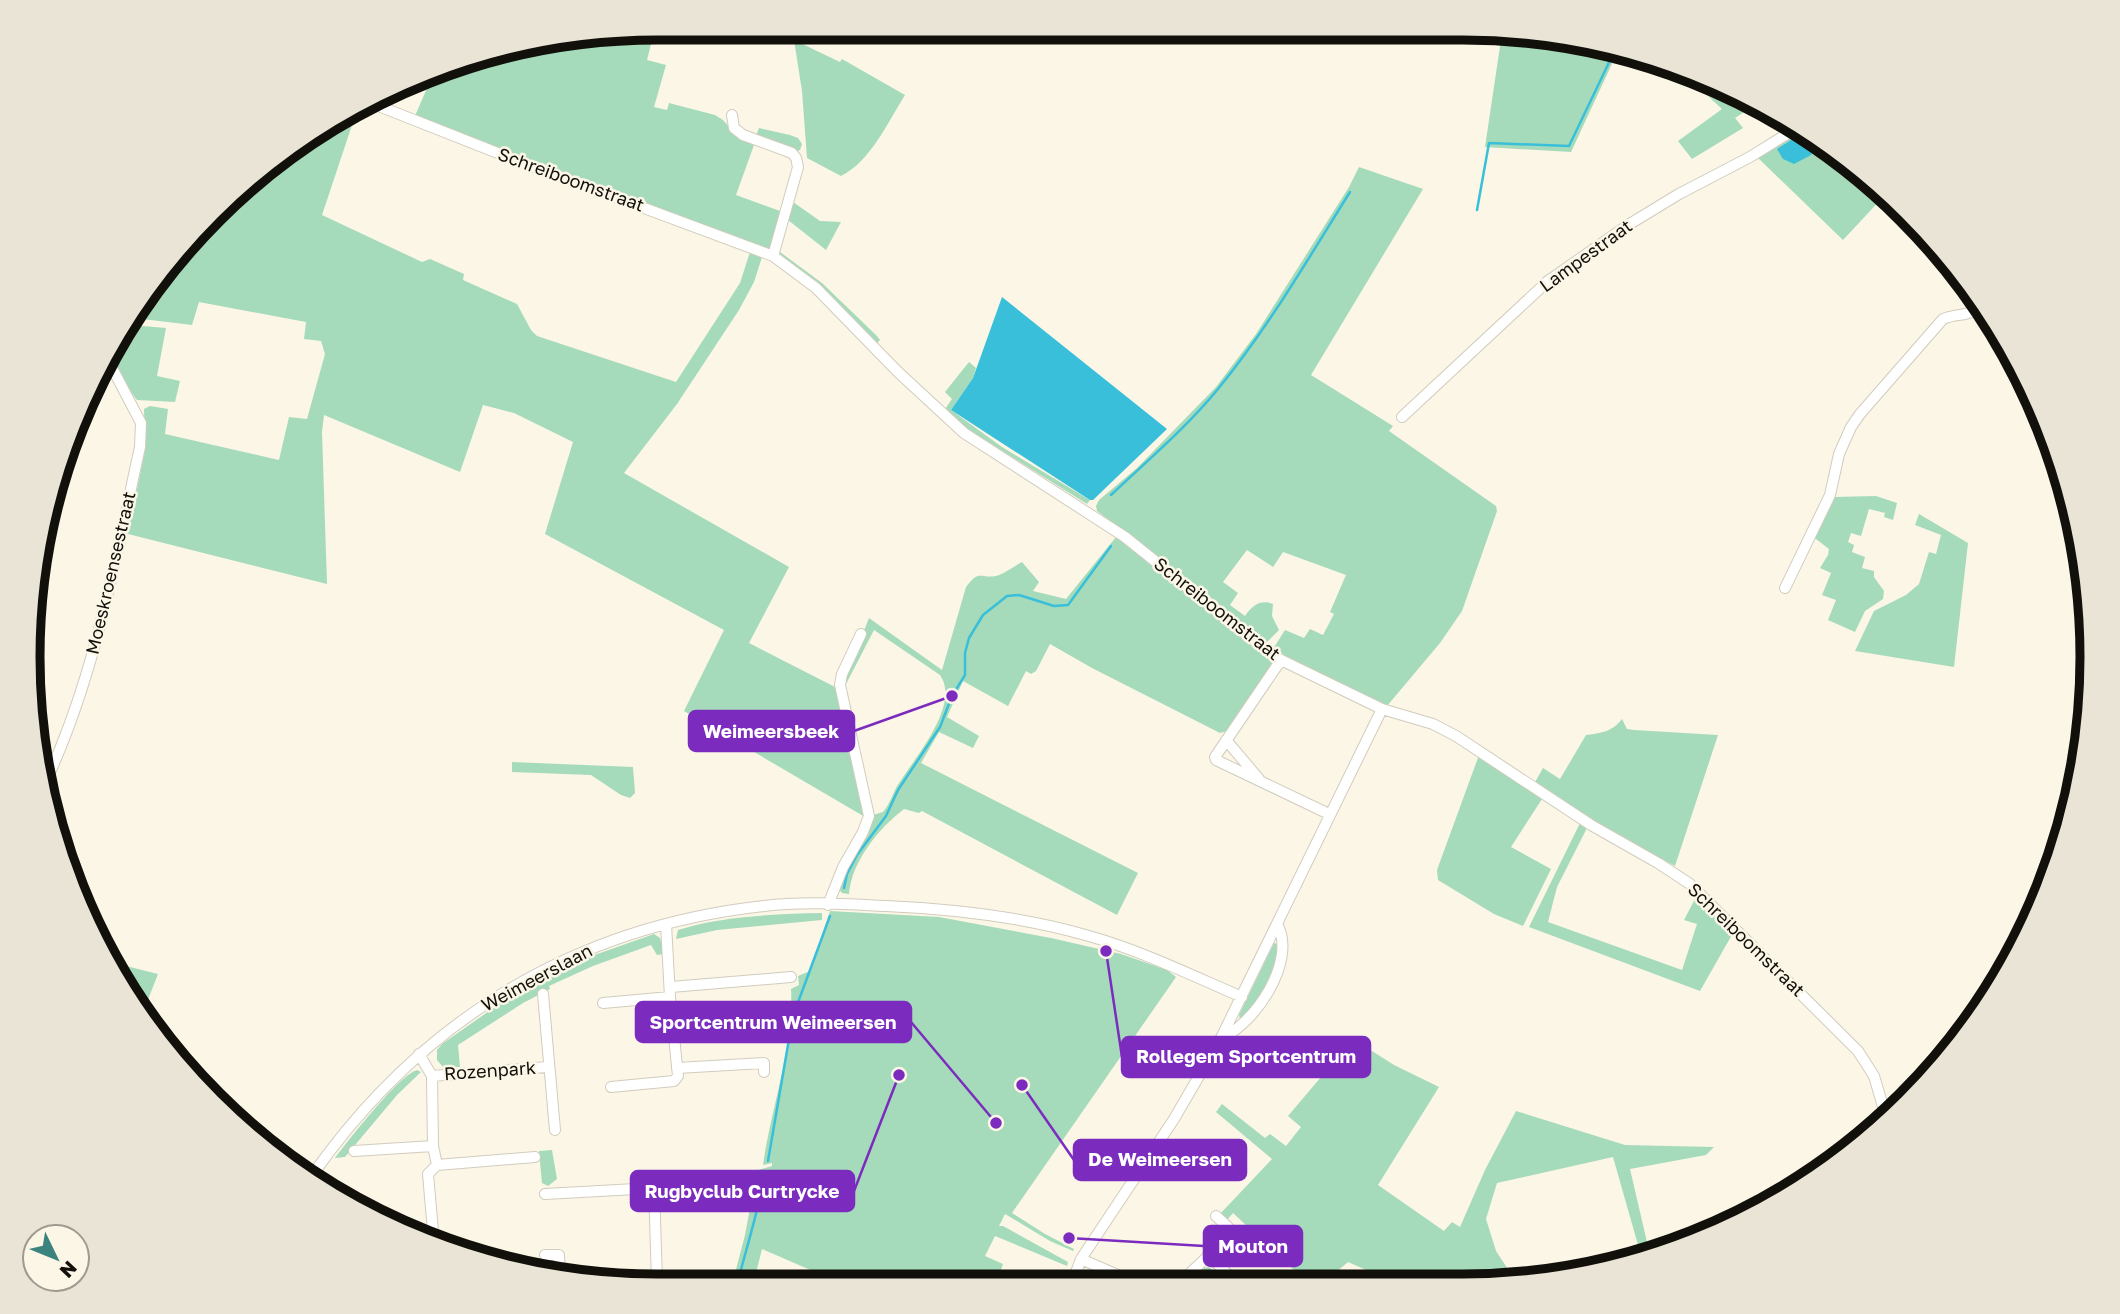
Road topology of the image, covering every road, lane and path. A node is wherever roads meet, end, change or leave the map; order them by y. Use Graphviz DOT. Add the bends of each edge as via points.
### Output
graph roads {
  1 [pos="380,106"];
  2 [pos="732,115"];
  3 [pos="1788,133"];
  4 [pos="773,256"];
  5 [pos="1974,311"];
  6 [pos="112,369"];
  7 [pos="1402,417"];
  8 [pos="1785,588"];
  9 [pos="861,634"];
  10 [pos="1281,660"];
  11 [pos="1382,709"];
  12 [pos="1226,740"];
  13 [pos="51,769"];
  14 [pos="1261,782"];
  15 [pos="1329,814"];
  16 [pos="828,905"];
  17 [pos="666,924"];
  18 [pos="1277,924"];
  19 [pos="791,977"];
  20 [pos="670,992"];
  21 [pos="542,994"];
  22 [pos="1242,997"];
  23 [pos="603,1003"];
  24 [pos="1220,1040"];
  25 [pos="419,1054"];
  26 [pos="548,1067"];
  27 [pos="677,1068"];
  28 [pos="764,1072"];
  29 [pos="432,1076"];
  30 [pos="611,1087"];
  31 [pos="1883,1109"];
  32 [pos="555,1130"];
  33 [pos="433,1146"];
  34 [pos="354,1151"];
  35 [pos="535,1157"];
  36 [pos="437,1165"];
  37 [pos="316,1171"];
  38 [pos="654,1188"];
  39 [pos="746,1190"];
  40 [pos="544,1194"];
  41 [pos="1216,1216"];
  42 [pos="433,1231"];
  43 [pos="545,1255"];
  44 [pos="1207,1257"];
  45 [pos="1081,1259"];
  46 [pos="559,1265"];
  47 [pos="657,1274"];
  48 [pos="1075,1274"];
  49 [pos="1115,1274"];
  50 [pos="1189,1274"];
  51 [pos="1228,1274"];
  1 -- 4 [label="street, Schreiboomstraat"];
  2 -- 4 [label="street" via="734,128 743,135 796,158 798,167"];
  3 -- 7 [label="street, Lampestraat" via="1678,194 1548,281"];
  4 -- 10 [label="street, Schreiboomstraat" via="816,288 964,433 1125,537"];
  5 -- 8 [label="street" via="1943,319 1860,414 1844,440 1830,495"];
  6 -- 13 [label="street, Moeskroensestraat" via="141,423 140,447 91,657"];
  9 -- 16 [label="street" via="840,685 869,816"];
  10 -- 11 [label="street, Schreiboomstraat"];
  10 -- 12 [label="street"];
  11 -- 15 [label="street"];
  11 -- 31 [label="street, Schreiboomstraat" via="1456,736 1690,884 1858,1051 1874,1076"];
  12 -- 14 [label="street"];
  12 -- 14 [label="street" via="1216,760"];
  14 -- 15 [label="street"];
  15 -- 18 [label="street"];
  16 -- 17 [label="street, Weimeerslaan" via="765,906"];
  16 -- 22 [label="street, Weimeerslaan" via="919,907 1022,920 1153,957"];
  17 -- 20 [label="street"];
  17 -- 25 [label="street, Weimeerslaan" via="584,951 537,974 493,999"];
  18 -- 22 [label="street"];
  18 -- 24 [label="street" via="1283,950 1266,995 1231,1035"];
  19 -- 20 [label="street"];
  20 -- 23 [label="street"];
  20 -- 27 [label="street"];
  21 -- 26 [label="street, Rozenpark"];
  22 -- 24 [label="street"];
  24 -- 45 [label="street"];
  25 -- 29 [label="street, Rozenpark"];
  25 -- 37 [label="street, Weimeerslaan" via="356,1118"];
  26 -- 29 [label="street, Rozenpark"];
  26 -- 32 [label="street, Rozenpark"];
  27 -- 28 [label="street" via="764,1063"];
  27 -- 30 [label="street" via="674,1081"];
  29 -- 33 [label="street, Rozenpark"];
  33 -- 34 [label="street"];
  33 -- 36 [label="street, Rozenpark"];
  35 -- 36 [label="street"];
  36 -- 42 [label="street, Rozenpark" via="428,1174"];
  38 -- 39 [label="street" via="744,1180"];
  38 -- 40 [label="street"];
  38 -- 47 [label="street"];
  41 -- 44 [label="street" via="1228,1227"];
  43 -- 46 [label="street" via="559,1255"];
  44 -- 50 [label="street"];
  44 -- 51 [label="street"];
  45 -- 48 [label="street"];
  45 -- 49 [label="street"];
}
